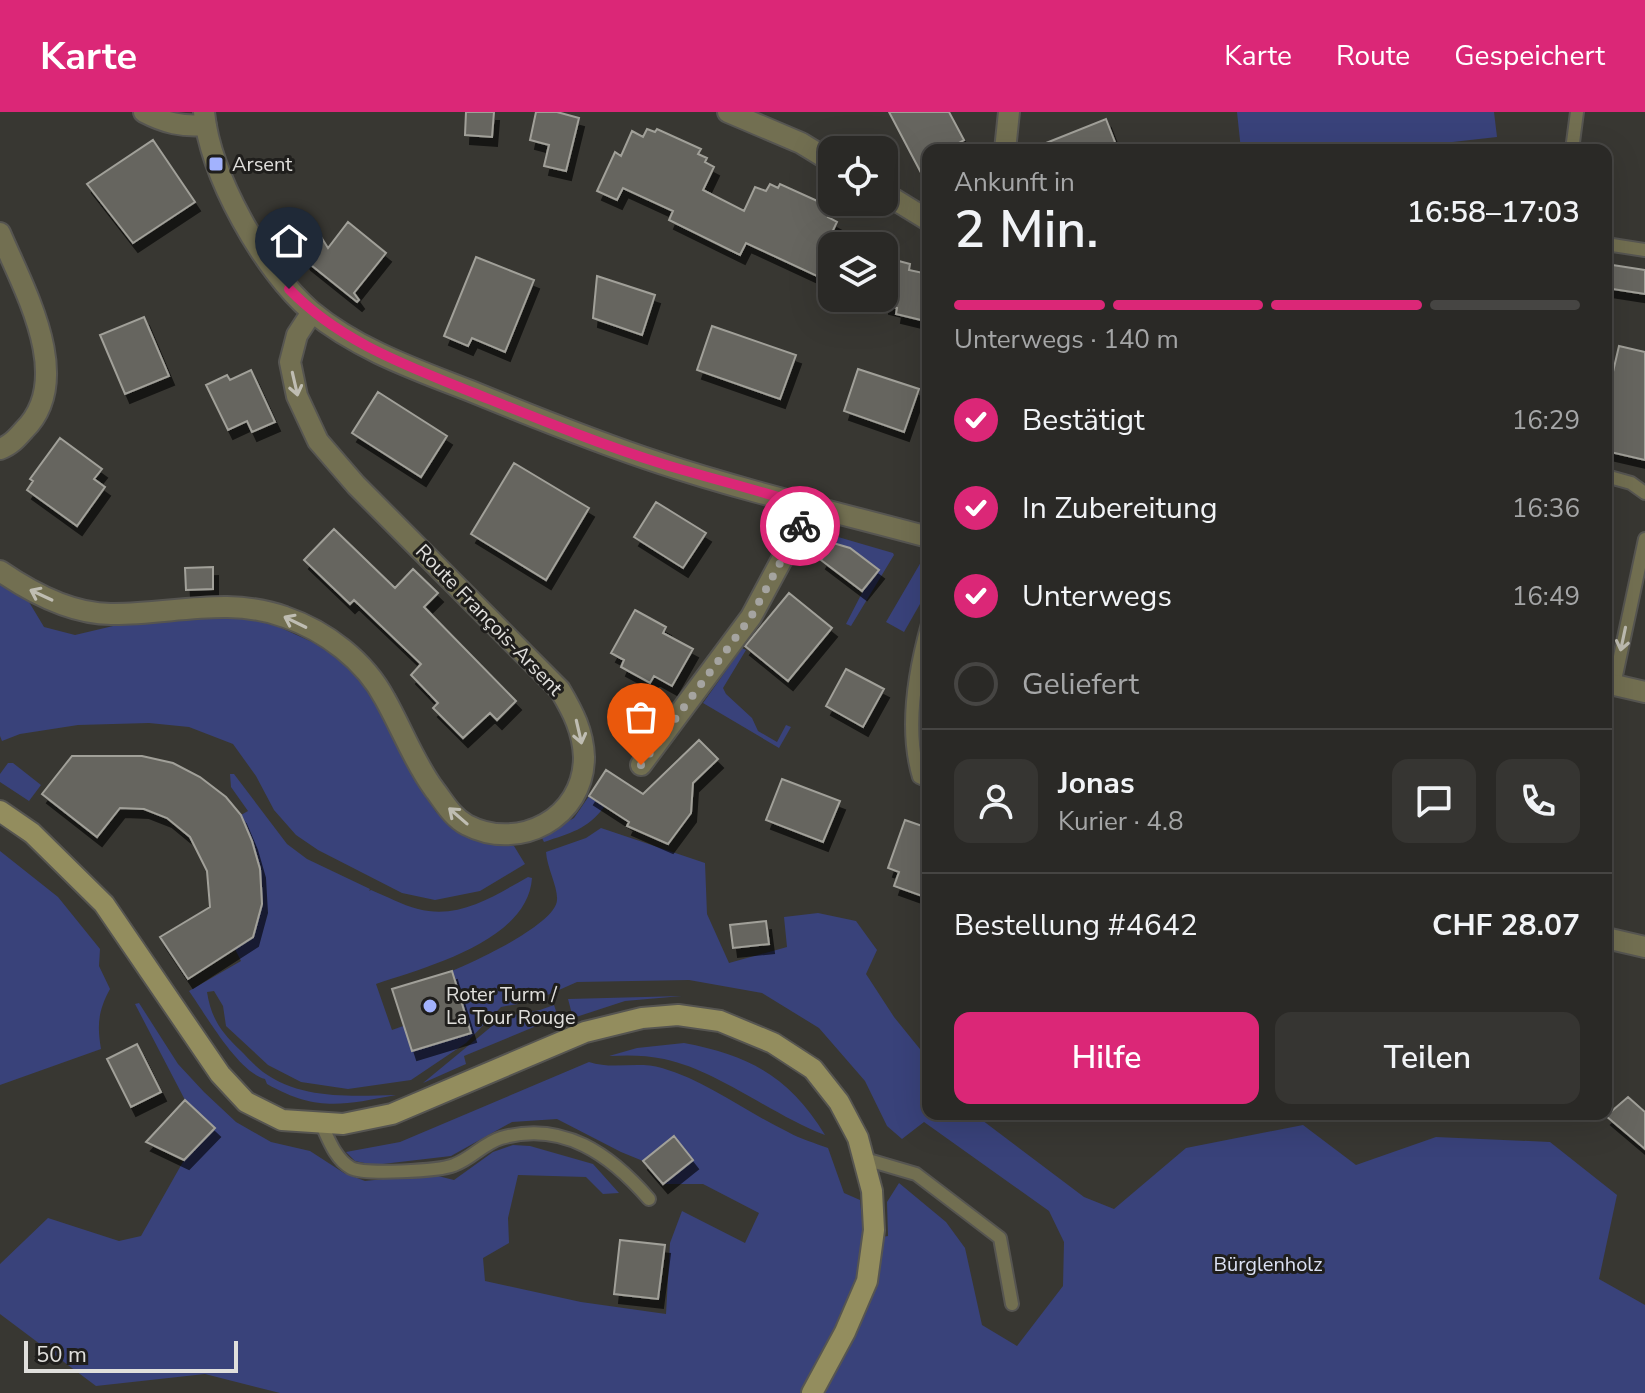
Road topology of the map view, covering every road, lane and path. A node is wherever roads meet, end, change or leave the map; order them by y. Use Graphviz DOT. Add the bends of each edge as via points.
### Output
graph roads {
  1 [pos="144,112"];
  2 [pos="728,112"];
  3 [pos="1009,112"];
  4 [pos="1577,112"];
  5 [pos="205,119"];
  6 [pos="1006,144"];
  7 [pos="1573,144"];
  8 [pos="818,153"];
  9 [pos="898,202"];
  10 [pos="922,216"];
  11 [pos="0,233"];
  12 [pos="1612,245"];
  13 [pos="1645,250"];
  14 [pos="312,312"];
  15 [pos="0,449"];
  16 [pos="1612,478"];
  17 [pos="1645,493"];
  18 [pos="810,507"];
  19 [pos="922,533"];
  20 [pos="1645,539"];
  21 [pos="0,571"];
  22 [pos="922,645"];
  23 [pos="1612,676"];
  24 [pos="1612,684"];
  25 [pos="1645,692"];
  26 [pos="641,765"];
  27 [pos="922,777"];
  28 [pos="0,811"];
  29 [pos="1612,939"];
  30 [pos="1645,947"];
  31 [pos="321,1123"];
  32 [pos="865,1159"];
  33 [pos="649,1199"];
  34 [pos="1012,1304"];
  35 [pos="812,1393"];
  1 -- 5 [label="street" via="182,127"];
  2 -- 8 [label="street"];
  3 -- 6 [label="street"];
  4 -- 7 [label="lane"];
  5 -- 14 [label="street" via="216,164 233,201 272,270"];
  9 -- 10 [label="street"];
  11 -- 15 [label="street" via="46,355 47,393 34,421"];
  12 -- 13 [label="lane"];
  14 -- 18 [label="street" via="397,362 538,419 661,463"];
  14 -- 21 [label="street, Route François-Arsent, one-way" via="297,335 290,362 297,396 318,441 560,690 580,725 584,759 578,790 557,817 517,834 493,834 466,824 426,778 383,696 355,657 285,616 239,607 110,615 37,594"];
  16 -- 17 [label="lane"];
  18 -- 19 [label="street"];
  18 -- 26 [label="street" via="751,617"];
  20 -- 23 [label="lane, one-way"];
  22 -- 27 [label="lane" via="914,760"];
  24 -- 25 [label="street"];
  28 -- 31 [label="main road" via="32,833 104,904 220,1074 246,1102 282,1120"];
  29 -- 30 [label="street"];
  31 -- 32 [label="main road" via="392,1114 585,1032 678,1015 720,1021 773,1043 813,1069 839,1102"];
  31 -- 33 [label="lane" via="334,1152 351,1168 373,1172 453,1166 499,1139 535,1133 585,1143 626,1173"];
  32 -- 34 [label="lane" via="916,1174 1000,1238"];
  32 -- 35 [label="main road" via="874,1230 867,1281"];
}
